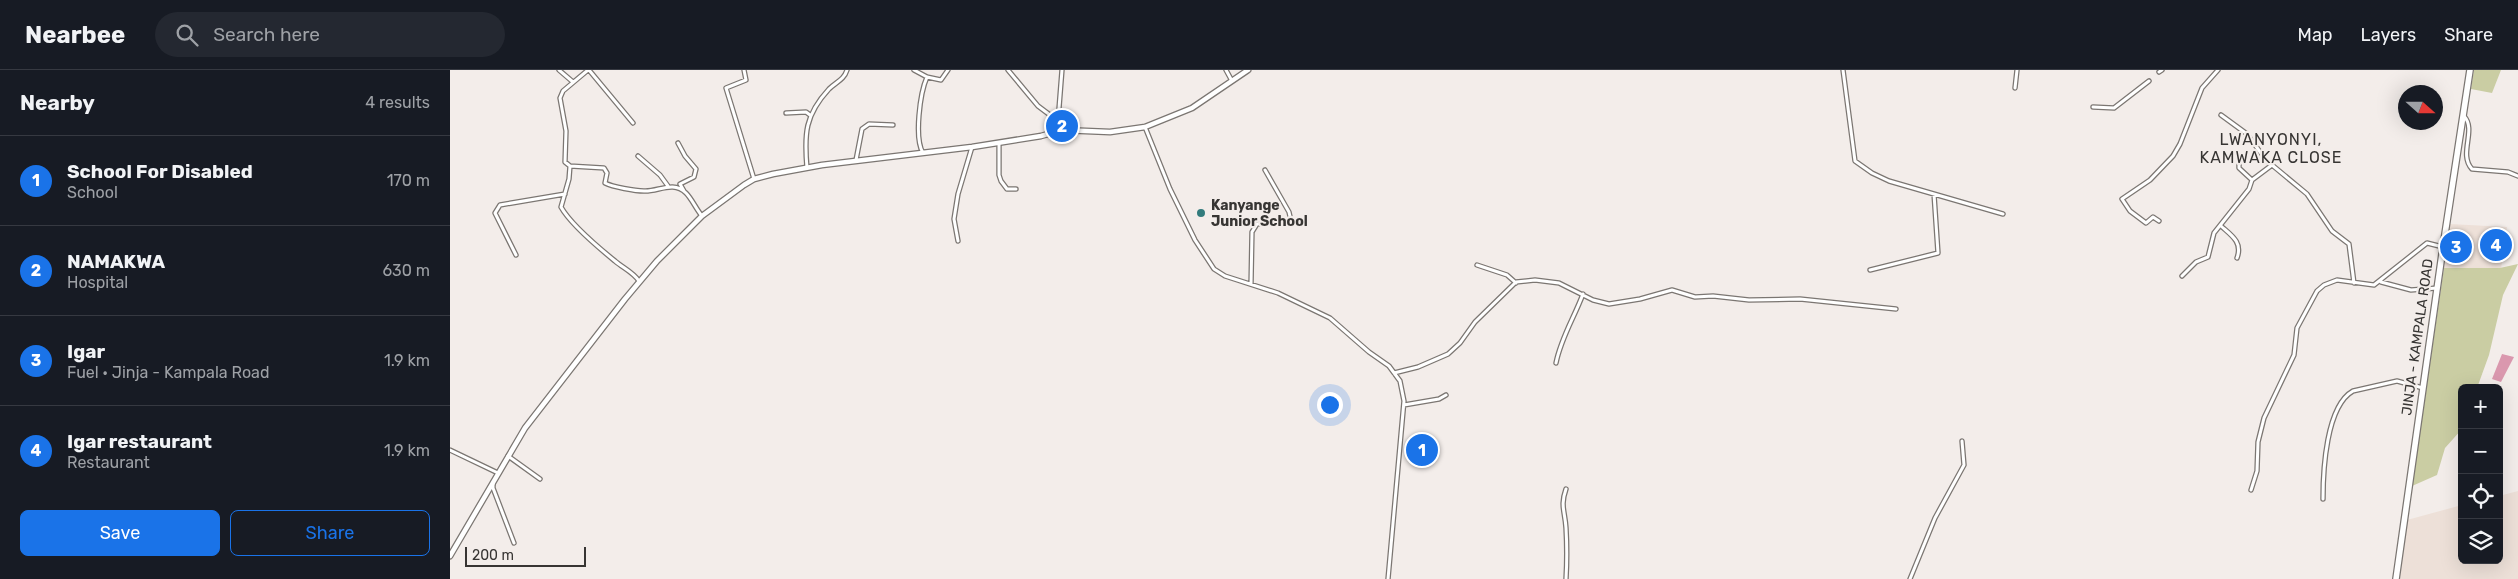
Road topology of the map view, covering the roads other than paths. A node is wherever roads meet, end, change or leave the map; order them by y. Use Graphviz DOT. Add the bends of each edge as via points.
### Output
graph roads {
  1 [pos="559,70"];
  2 [pos="588,70"];
  3 [pos="744,70"];
  4 [pos="847,70"];
  5 [pos="914,70"];
  6 [pos="948,70"];
  7 [pos="1008,70"];
  8 [pos="1062,70"];
  9 [pos="1226,70"];
  10 [pos="1248,70"];
  11 [pos="1843,70"];
  12 [pos="2018,70"];
  13 [pos="2218,70"];
  14 [pos="2470,70"];
  15 [pos="927,77"];
  16 [pos="2149,81"];
  17 [pos="573,82"];
  18 [pos="1232,82"];
  19 [pos="2015,88"];
  20 [pos="2093,107"];
  21 [pos="786,113"];
  22 [pos="810,115"];
  23 [pos="2221,116"];
  24 [pos="2464,116"];
  25 [pos="1058,121"];
  26 [pos="633,123"];
  27 [pos="893,125"];
  28 [pos="1145,128"];
  29 [pos="1062,130"];
  30 [pos="678,142"];
  31 [pos="999,142"];
  32 [pos="972,146"];
  33 [pos="923,153"];
  34 [pos="638,156"];
  35 [pos="856,161"];
  36 [pos="2239,165"];
  37 [pos="570,166"];
  38 [pos="2272,166"];
  39 [pos="807,168"];
  40 [pos="1265,170"];
  41 [pos="2518,176"];
  42 [pos="754,179"];
  43 [pos="2252,180"];
  44 [pos="669,187"];
  45 [pos="1016,189"];
  46 [pos="684,191"];
  47 [pos="565,194"];
  48 [pos="1934,194"];
  49 [pos="2003,214"];
  50 [pos="702,216"];
  51 [pos="2159,221"];
  52 [pos="2221,226"];
  53 [pos="958,241"];
  54 [pos="2443,247"];
  55 [pos="516,254"];
  56 [pos="2237,258"];
  57 [pos="1478,265"];
  58 [pos="1870,270"];
  59 [pos="2182,276"];
  60 [pos="639,281"];
  61 [pos="2354,282"];
  62 [pos="2380,282"];
  63 [pos="1516,283"];
  64 [pos="1251,284"];
  65 [pos="2437,288"];
  66 [pos="1583,294"];
  67 [pos="1896,309"];
  68 [pos="1556,364"];
  69 [pos="1394,373"];
  70 [pos="2423,388"];
  71 [pos="1446,395"];
  72 [pos="1404,405"];
  73 [pos="1962,440"];
  74 [pos="450,450"];
  75 [pos="508,455"];
  76 [pos="499,473"];
  77 [pos="540,478"];
  78 [pos="493,481"];
  79 [pos="1566,489"];
  80 [pos="2251,490"];
  81 [pos="2323,499"];
  82 [pos="514,543"];
  83 [pos="450,556"];
  84 [pos="1388,579"];
  85 [pos="1566,579"];
  86 [pos="1910,579"];
  87 [pos="2396,579"];
  1 -- 17 [label="street"];
  2 -- 17 [label="street"];
  2 -- 26 [label="street"];
  3 -- 42 [label="street" via="746,80 726,88"];
  4 -- 22 [label="street"];
  5 -- 15 [label="street"];
  6 -- 15 [label="street" via="941,80"];
  7 -- 25 [label="street" via="1038,106"];
  8 -- 25 [label="street"];
  9 -- 18 [label="street"];
  10 -- 18 [label="street"];
  11 -- 48 [label="street" via="1854,160 1872,174"];
  12 -- 19 [label="street"];
  13 -- 51 [label="street" via="2202,88 2173,156 2150,180 2122,199 2130,211 2146,224 2153,217"];
  14 -- 24 [label="highway, JINJA - KAMPALA ROAD"];
  15 -- 33 [label="street" via="922,89 918,136 918,145"];
  16 -- 20 [label="street" via="2114,108"];
  17 -- 37 [label="street" via="563,91 559,102 566,131 565,162"];
  18 -- 28 [label="street" via="1192,108"];
  21 -- 22 [label="street" via="806,112"];
  22 -- 39 [label="street"];
  23 -- 38 [label="street" via="2248,134"];
  24 -- 41 [label="street" via="2469,124 2466,154 2469,166 2475,170 2501,171"];
  24 -- 54 [label="highway, JINJA - KAMPALA ROAD"];
  25 -- 29 [label="street"];
  27 -- 35 [label="street" via="869,124 862,128"];
  28 -- 29 [label="street" via="1110,132"];
  28 -- 64 [label="street" via="1170,189 1204,256 1220,274"];
  29 -- 31 [label="street"];
  30 -- 46 [label="street" via="696,169 694,177 680,184"];
  31 -- 32 [label="street"];
  31 -- 45 [label="street" via="1001,181 1007,189"];
  32 -- 33 [label="street"];
  32 -- 53 [label="street" via="954,219"];
  33 -- 35 [label="street"];
  34 -- 44 [label="street"];
  35 -- 39 [label="street"];
  36 -- 43 [label="street"];
  37 -- 44 [label="street" via="604,168 607,172 605,183 614,187 643,191"];
  37 -- 47 [label="street"];
  38 -- 43 [label="street"];
  38 -- 61 [label="street" via="2307,194 2332,231 2349,244"];
  39 -- 42 [label="street"];
  40 -- 64 [label="street" via="1291,221 1257,224 1252,232"];
  42 -- 50 [label="street"];
  43 -- 52 [label="street" via="2249,189"];
  44 -- 46 [label="street"];
  46 -- 50 [label="street"];
  47 -- 55 [label="street" via="500,205 495,213"];
  47 -- 60 [label="street" via="563,210"];
  48 -- 49 [label="street"];
  48 -- 58 [label="street" via="1938,253"];
  50 -- 60 [label="street"];
  52 -- 56 [label="street" via="2235,237"];
  52 -- 59 [label="street" via="2214,232 2208,257 2196,262"];
  54 -- 62 [label="street" via="2427,243"];
  54 -- 65 [label="highway, JINJA - KAMPALA ROAD"];
  57 -- 63 [label="street" via="1507,275"];
  60 -- 75 [label="street" via="544,402"];
  61 -- 62 [label="street" via="2374,285"];
  61 -- 80 [label="street" via="2337,280 2324,284 2297,328 2294,355 2264,418 2258,442 2257,471"];
  62 -- 65 [label="street" via="2411,290"];
  63 -- 66 [label="street" via="1525,280 1563,284"];
  63 -- 69 [label="street" via="1475,322 1448,354"];
  64 -- 69 [label="street" via="1322,314"];
  65 -- 70 [label="highway, JINJA - KAMPALA ROAD"];
  66 -- 67 [label="street" via="1609,304 1672,290 1695,297 1800,299"];
  66 -- 68 [label="street" via="1573,321 1563,335"];
  69 -- 72 [label="street" via="1402,387"];
  70 -- 81 [label="street" via="2397,381 2347,394 2338,410 2325,454"];
  70 -- 87 [label="highway, JINJA - KAMPALA ROAD"];
  71 -- 72 [label="street"];
  72 -- 84 [label="street"];
  73 -- 86 [label="street" via="1964,464 1935,518"];
  74 -- 76 [label="street"];
  75 -- 76 [label="street"];
  75 -- 77 [label="street"];
  76 -- 78 [label="street"];
  78 -- 82 [label="street"];
  78 -- 83 [label="street"];
  79 -- 85 [label="street" via="1561,506 1568,550"];
}
